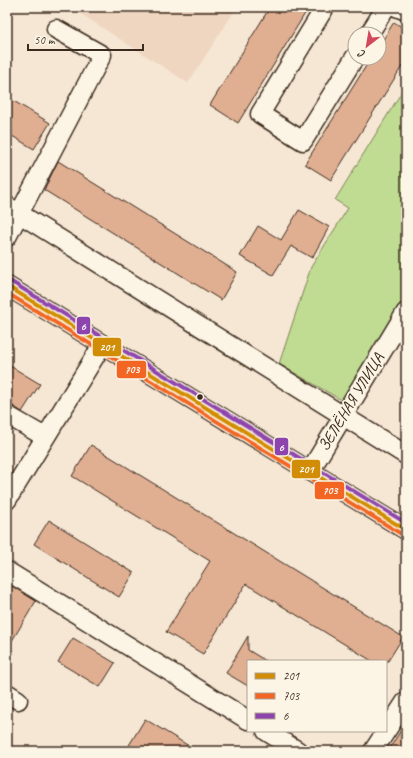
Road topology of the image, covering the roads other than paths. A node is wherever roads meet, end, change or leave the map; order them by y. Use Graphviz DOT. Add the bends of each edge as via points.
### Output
graph roads {
  1 [pos="325,7"];
  2 [pos="386,7"];
  3 [pos="396,7"];
  4 [pos="406,11"];
  5 [pos="375,26"];
  6 [pos="56,29"];
  7 [pos="349,66"];
  8 [pos="14,210"];
  9 [pos="7,237"];
  10 [pos="7,286"];
  11 [pos="406,312"];
  12 [pos="102,345"];
  13 [pos="7,415"];
  14 [pos="343,415"];
  15 [pos="45,437"];
  16 [pos="406,455"];
  17 [pos="310,471"];
  18 [pos="7,500"];
  19 [pos="406,530"];
  20 [pos="7,571"];
  21 [pos="406,702"];
  22 [pos="247,719"];
  23 [pos="387,730"];
  24 [pos="268,732"];
  25 [pos="386,732"];
  26 [pos="298,751"];
  27 [pos="373,751"];
  1 -- 7 [label="street" via="260,114 303,141"];
  2 -- 5 [label="street"];
  3 -- 4 [label="street"];
  6 -- 8 [label="street" via="102,55"];
  8 -- 9 [label="street"];
  8 -- 14 [label="street"];
  10 -- 12 [label="street"];
  11 -- 14 [label="street, ЗЕЛЁНАЯ УЛИЦА"];
  12 -- 15 [label="street"];
  12 -- 17 [label="street"];
  13 -- 15 [label="street"];
  14 -- 16 [label="street"];
  14 -- 17 [label="street, ЗЕЛЁНАЯ УЛИЦА"];
  15 -- 18 [label="street"];
  17 -- 19 [label="street"];
  20 -- 22 [label="street"];
  21 -- 23 [label="street"];
  24 -- 26 [label="street"];
  25 -- 27 [label="street"];
}
